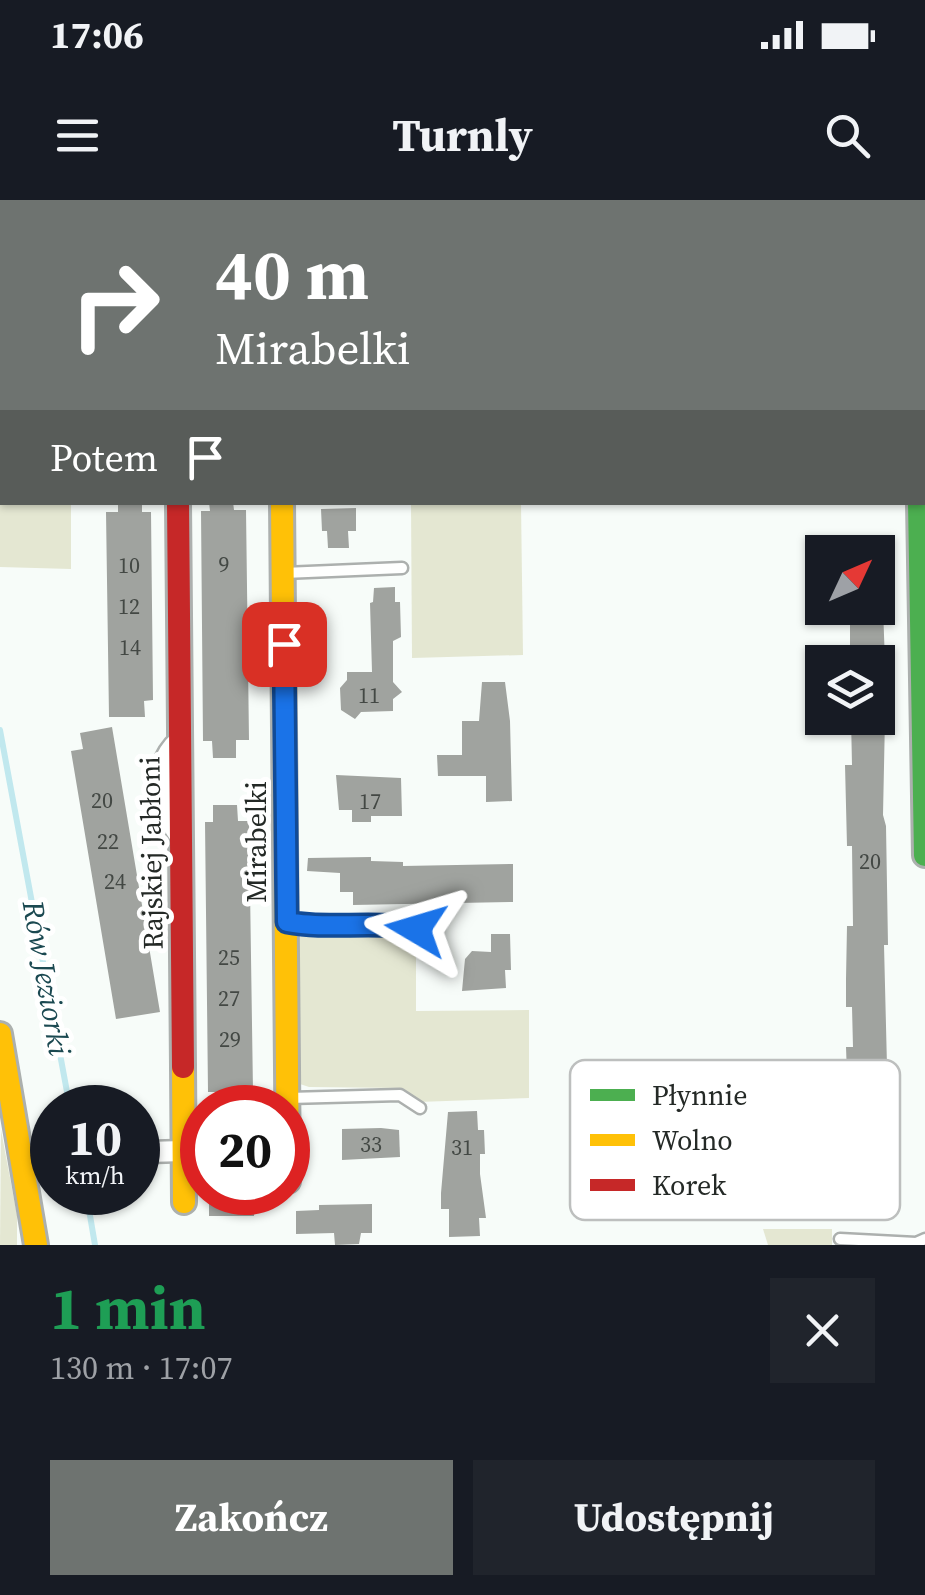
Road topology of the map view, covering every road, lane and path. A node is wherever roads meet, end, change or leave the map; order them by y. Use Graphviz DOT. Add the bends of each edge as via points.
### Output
graph roads {
  1 [pos="178,505"];
  2 [pos="282,505"];
  3 [pos="920,505"];
  4 [pos="402,568"];
  5 [pos="283,573"];
  6 [pos="925,856"];
  7 [pos="287,922"];
  8 [pos="416,929"];
  9 [pos="0,1034"];
  10 [pos="183,1085"];
  11 [pos="288,1085"];
  12 [pos="310,1097"];
  13 [pos="420,1108"];
  14 [pos="840,1239"];
  15 [pos="925,1239"];
  16 [pos="36,1245"];
  1 -- 10 [label="street, Rajskiej Jabłoni"];
  2 -- 5 [label="street, Mirabelki"];
  3 -- 6 [label="street"];
  4 -- 5 [label="lane"];
  5 -- 7 [label="street, Mirabelki"];
  7 -- 8 [label="lane"];
  7 -- 11 [label="street, Mirabelki"];
  9 -- 16 [label="street"];
  12 -- 13 [label="lane" via="400,1095"];
  14 -- 15 [label="lane"];
}
